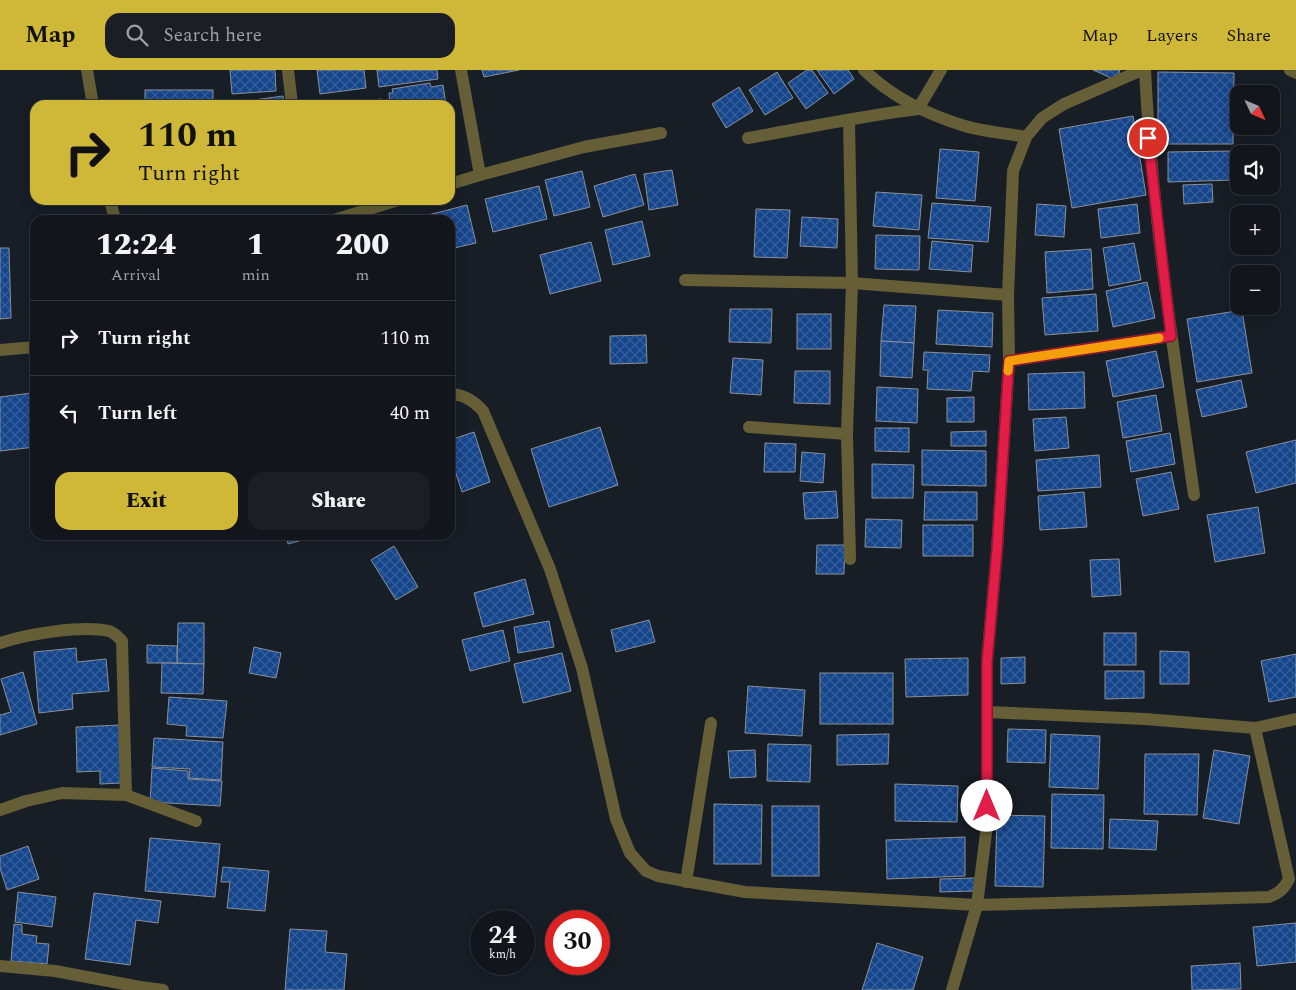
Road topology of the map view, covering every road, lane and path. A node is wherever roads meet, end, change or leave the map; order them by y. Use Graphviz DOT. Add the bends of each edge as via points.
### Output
graph roads {
  1 [pos="87,70"];
  2 [pos="288,70"];
  3 [pos="461,70"];
  4 [pos="864,70"];
  5 [pos="941,70"];
  6 [pos="1143,70"];
  7 [pos="1290,70"];
  8 [pos="1296,73"];
  9 [pos="92,100"];
  10 [pos="291,100"];
  11 [pos="918,109"];
  12 [pos="848,120"];
  13 [pos="660,133"];
  14 [pos="1026,137"];
  15 [pos="748,138"];
  16 [pos="480,175"];
  17 [pos="455,182"];
  18 [pos="382,205"];
  19 [pos="350,215"];
  20 [pos="685,280"];
  21 [pos="852,283"];
  22 [pos="1008,295"];
  23 [pos="1171,336"];
  24 [pos="30,347"];
  25 [pos="0,350"];
  26 [pos="1009,361"];
  27 [pos="455,394"];
  28 [pos="749,427"];
  29 [pos="848,434"];
  30 [pos="1194,495"];
  31 [pos="850,559"];
  32 [pos="0,643"];
  33 [pos="987,712"];
  34 [pos="1296,719"];
  35 [pos="711,723"];
  36 [pos="1255,728"];
  37 [pos="126,795"];
  38 [pos="0,810"];
  39 [pos="196,821"];
  40 [pos="686,882"];
  41 [pos="977,905"];
  42 [pos="0,966"];
  43 [pos="140,988"];
  44 [pos="164,990"];
  45 [pos="952,990"];
  1 -- 9 [label="street"];
  2 -- 10 [label="street"];
  3 -- 16 [label="street"];
  4 -- 11 [label="street" via="876,82"];
  5 -- 11 [label="street"];
  6 -- 14 [label="street" via="1064,104 1042,118"];
  6 -- 23 [label="street"];
  7 -- 8 [label="street"];
  11 -- 12 [label="street"];
  11 -- 14 [label="street" via="966,127"];
  12 -- 15 [label="street"];
  12 -- 21 [label="street"];
  13 -- 16 [label="street" via="584,147"];
  14 -- 22 [label="street" via="1013,171"];
  16 -- 17 [label="street"];
  18 -- 19 [label="street"];
  20 -- 21 [label="street"];
  21 -- 22 [label="street"];
  21 -- 29 [label="street"];
  22 -- 26 [label="street"];
  23 -- 26 [label="street"];
  23 -- 30 [label="street"];
  24 -- 25 [label="street"];
  26 -- 33 [label="street" via="987,662"];
  27 -- 40 [label="street" via="467,398 483,411 550,569 582,668 616,819 630,853 646,872"];
  28 -- 29 [label="street"];
  29 -- 31 [label="street"];
  32 -- 37 [label="street" via="77,629 110,631 122,640"];
  33 -- 36 [label="street"];
  33 -- 41 [label="street" via="987,825"];
  34 -- 36 [label="street"];
  35 -- 40 [label="street"];
  36 -- 41 [label="street" via="1289,878 1280,892 1269,897"];
  37 -- 38 [label="street" via="62,793"];
  37 -- 39 [label="street"];
  40 -- 41 [label="street" via="745,892"];
  41 -- 45 [label="street"];
  42 -- 43 [label="street" via="55,971"];
  43 -- 44 [label="street"];
}
